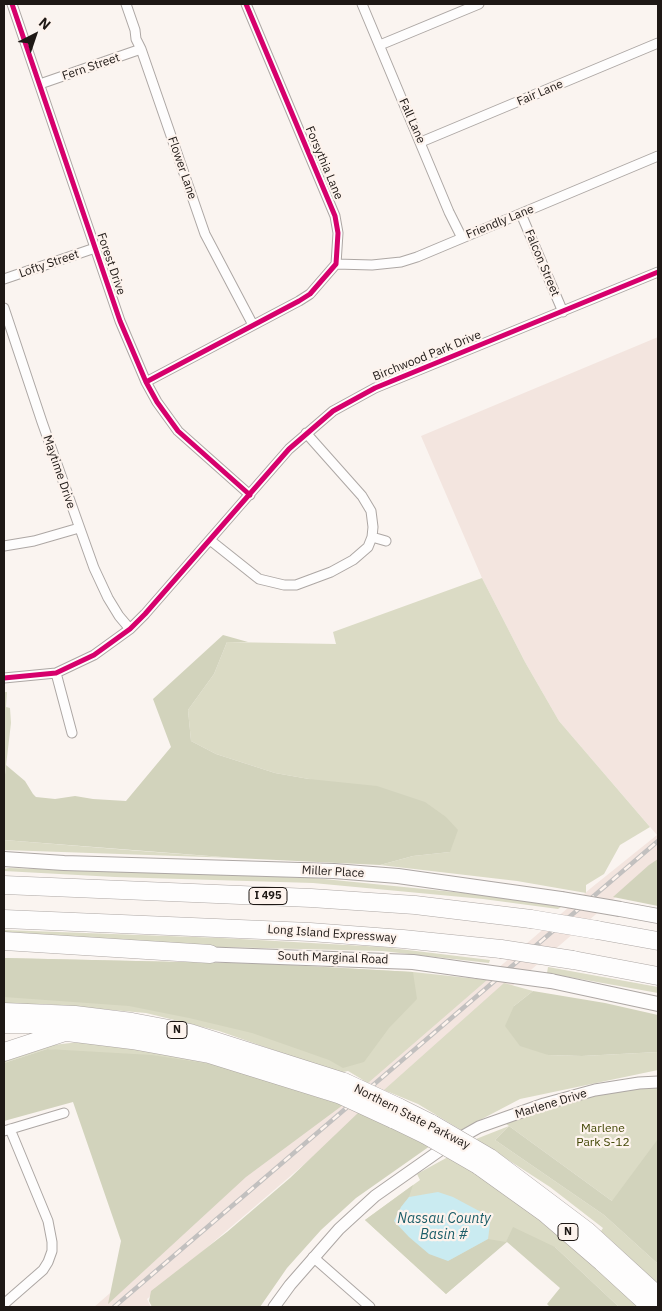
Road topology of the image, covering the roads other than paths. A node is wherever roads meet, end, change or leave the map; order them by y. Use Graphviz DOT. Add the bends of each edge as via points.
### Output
graph roads {
  1 [pos="12,4"];
  2 [pos="126,4"];
  3 [pos="246,4"];
  4 [pos="362,4"];
  5 [pos="479,4"];
  6 [pos="658,43"];
  7 [pos="380,45"];
  8 [pos="141,49"];
  9 [pos="40,84"];
  10 [pos="421,142"];
  11 [pos="658,156"];
  12 [pos="522,214"];
  13 [pos="462,238"];
  14 [pos="95,248"];
  15 [pos="336,264"];
  16 [pos="658,272"];
  17 [pos="4,279"];
  18 [pos="4,308"];
  19 [pos="563,312"];
  20 [pos="253,325"];
  21 [pos="146,382"];
  22 [pos="306,433"];
  23 [pos="250,495"];
  24 [pos="79,528"];
  25 [pos="372,538"];
  26 [pos="210,540"];
  27 [pos="386,540"];
  28 [pos="4,546"];
  29 [pos="130,629"];
  30 [pos="56,673"];
  31 [pos="4,678"];
  32 [pos="72,733"];
  33 [pos="4,859"];
  34 [pos="4,885"];
  35 [pos="658,916"];
  36 [pos="4,919"];
  37 [pos="4,941"];
  38 [pos="658,941"];
  39 [pos="4,950"];
  40 [pos="210,954"];
  41 [pos="658,976"];
  42 [pos="658,1004"];
  43 [pos="4,1012"];
  44 [pos="4,1024"];
  45 [pos="67,1032"];
  46 [pos="4,1052"];
  47 [pos="658,1082"];
  48 [pos="342,1089"];
  49 [pos="64,1113"];
  50 [pos="7,1130"];
  51 [pos="484,1162"];
  52 [pos="313,1257"];
  53 [pos="658,1296"];
  54 [pos="4,1304"];
  55 [pos="274,1307"];
  56 [pos="370,1307"];
  57 [pos="651,1307"];
  1 -- 9 [label="street, Forest Drive"];
  2 -- 8 [label="street, Flower Lane"];
  3 -- 15 [label="street, Forsythia Lane" via="336,216"];
  4 -- 7 [label="street, Fall Lane"];
  5 -- 7 [label="street"];
  6 -- 10 [label="street, Fair Lane"];
  7 -- 10 [label="street, Fall Lane"];
  8 -- 9 [label="street, Fern Street"];
  8 -- 20 [label="street, Flower Lane" via="205,234"];
  9 -- 14 [label="street, Forest Drive"];
  10 -- 13 [label="street, Fall Lane"];
  11 -- 12 [label="street, Friendly Lane"];
  12 -- 13 [label="street, Friendly Lane"];
  12 -- 19 [label="street, Falcon Street"];
  13 -- 15 [label="street, Friendly Lane" via="401,262"];
  14 -- 17 [label="street, Lofty Street"];
  14 -- 21 [label="street, Forest Drive"];
  15 -- 20 [label="street" via="310,294"];
  16 -- 19 [label="street, Birchwood Park Drive"];
  18 -- 24 [label="street, Maytime Drive"];
  19 -- 22 [label="street, Birchwood Park Drive" via="375,388 333,411"];
  20 -- 21 [label="street"];
  21 -- 23 [label="street, Forest Drive" via="178,431"];
  22 -- 23 [label="street, Birchwood Park Drive"];
  22 -- 25 [label="street" via="362,496 371,511"];
  23 -- 26 [label="street, Birchwood Park Drive"];
  24 -- 28 [label="street"];
  24 -- 29 [label="street, Maytime Drive" via="108,598"];
  25 -- 26 [label="street" via="368,547 354,560 313,580 284,586 259,579"];
  25 -- 27 [label="street"];
  26 -- 29 [label="street, Birchwood Park Drive"];
  29 -- 30 [label="street, Birchwood Park Drive" via="94,655"];
  30 -- 31 [label="street, Birchwood Park Drive"];
  30 -- 32 [label="street"];
  33 -- 35 [label="main road, Miller Place, bridge" via="398,876"];
  34 -- 38 [label="highway, I 495, bridge" via="415,905 531,919"];
  36 -- 41 [label="highway, Long Island Expressway, bridge" via="403,939 501,949"];
  37 -- 40 [label="highway"];
  39 -- 40 [label="main road, South Marginal Road"];
  40 -- 42 [label="main road, South Marginal Road, bridge" via="404,962 551,981"];
  43 -- 48 [label="highway, Northern State Parkway / N" via="75,1015 190,1032"];
  44 -- 45 [label="highway, Northern State Parkway / N" via="33,1024"];
  45 -- 46 [label="highway"];
  45 -- 48 [label="highway, Northern State Parkway / N" via="209,1054"];
  47 -- 52 [label="street, Marlene Drive" via="594,1090 479,1127 375,1196"];
  48 -- 51 [label="highway, Northern State Parkway / N, bridge" via="396,1113"];
  49 -- 50 [label="street"];
  50 -- 54 [label="street" via="48,1221 52,1252 43,1270"];
  51 -- 53 [label="highway, Northern State Parkway / N" via="587,1231"];
  51 -- 57 [label="highway, Northern State Parkway / N"];
  52 -- 55 [label="street"];
  52 -- 56 [label="street"];
}
